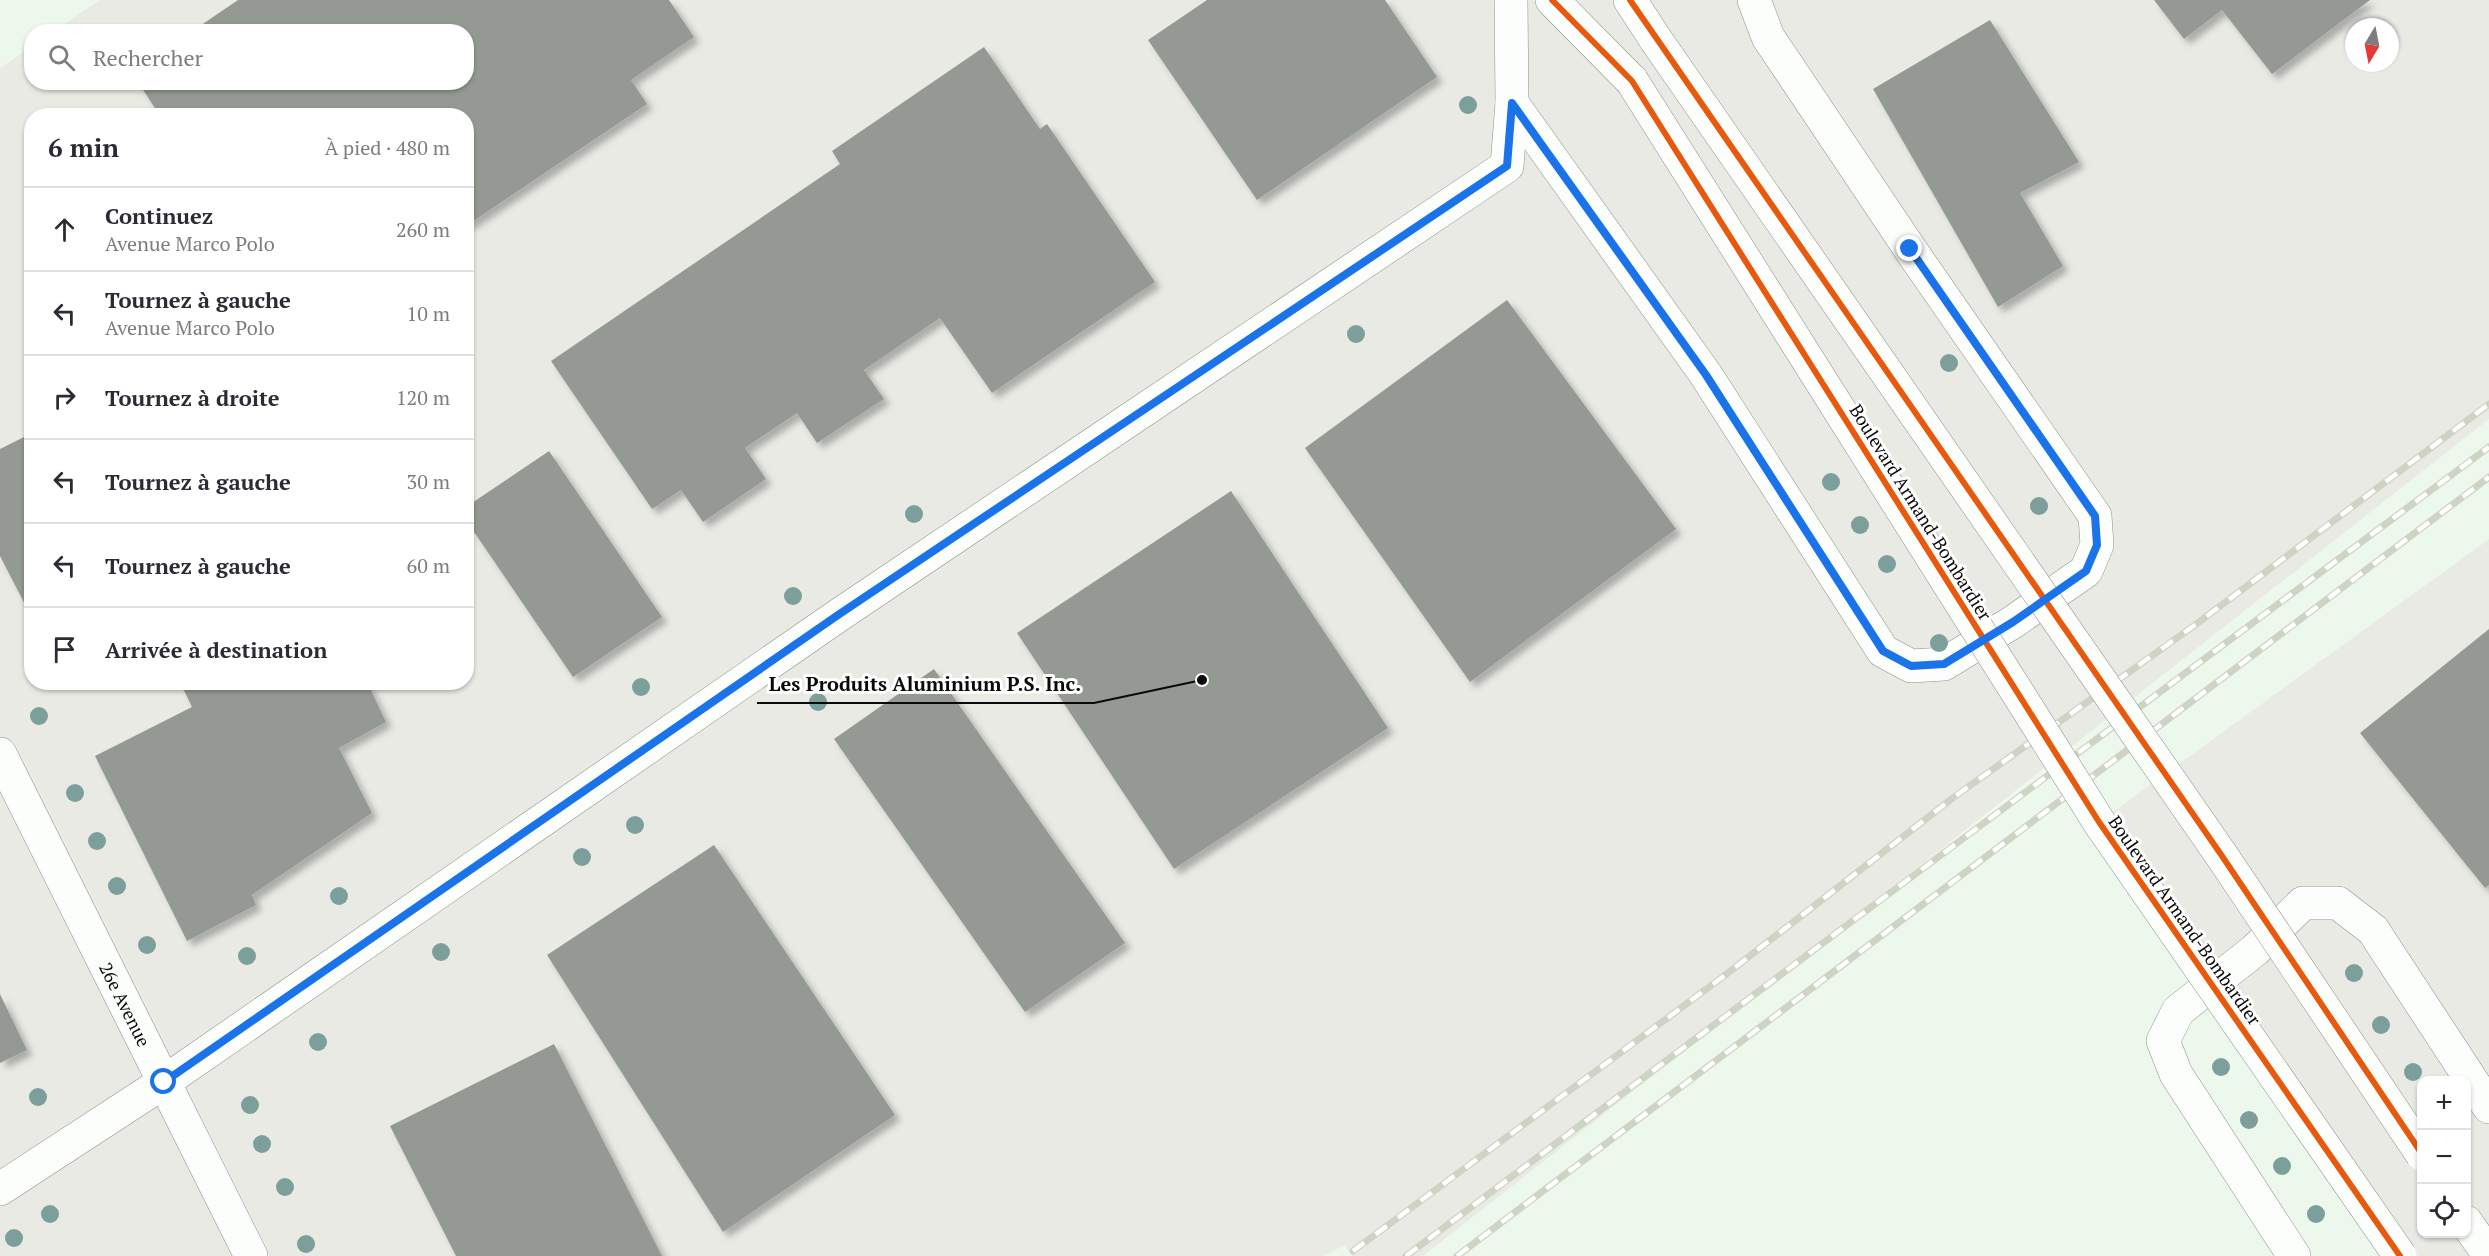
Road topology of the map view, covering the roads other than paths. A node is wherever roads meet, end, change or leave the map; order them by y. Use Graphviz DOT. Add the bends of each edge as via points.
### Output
graph roads {
  1 [pos="1511,0"];
  2 [pos="1552,0"];
  3 [pos="1630,0"];
  4 [pos="1754,0"];
  5 [pos="1512,103"];
  6 [pos="0,754"];
  7 [pos="164,1082"];
  8 [pos="2489,1107"];
  9 [pos="2417,1148"];
  10 [pos="0,1188"];
  11 [pos="2471,1229"];
  12 [pos="2489,1255"];
  13 [pos="251,1256"];
  14 [pos="2294,1256"];
  15 [pos="2400,1256"];
  1 -- 5 [label="street"];
  2 -- 15 [label="street, Boulevard Armand-Bombardier, bridge" via="1632,81 2099,822"];
  3 -- 9 [label="street, bridge" via="2222,856"];
  4 -- 5 [label="street, Boulevard Armand-Bombardier" via="1768,37 2095,516 2097,545 2086,571 1944,664 1911,666 1883,651 1706,375"];
  5 -- 7 [label="street" via="1507,166 838,615"];
  6 -- 7 [label="street, 26e Avenue"];
  7 -- 10 [label="street"];
  7 -- 13 [label="street, 26e Avenue"];
  8 -- 14 [label="street, Boulevard Armand-Bombardier" via="2373,930 2338,903 2303,903 2255,950 2178,1011 2163,1041 2176,1074"];
  11 -- 12 [label="street"];
}
